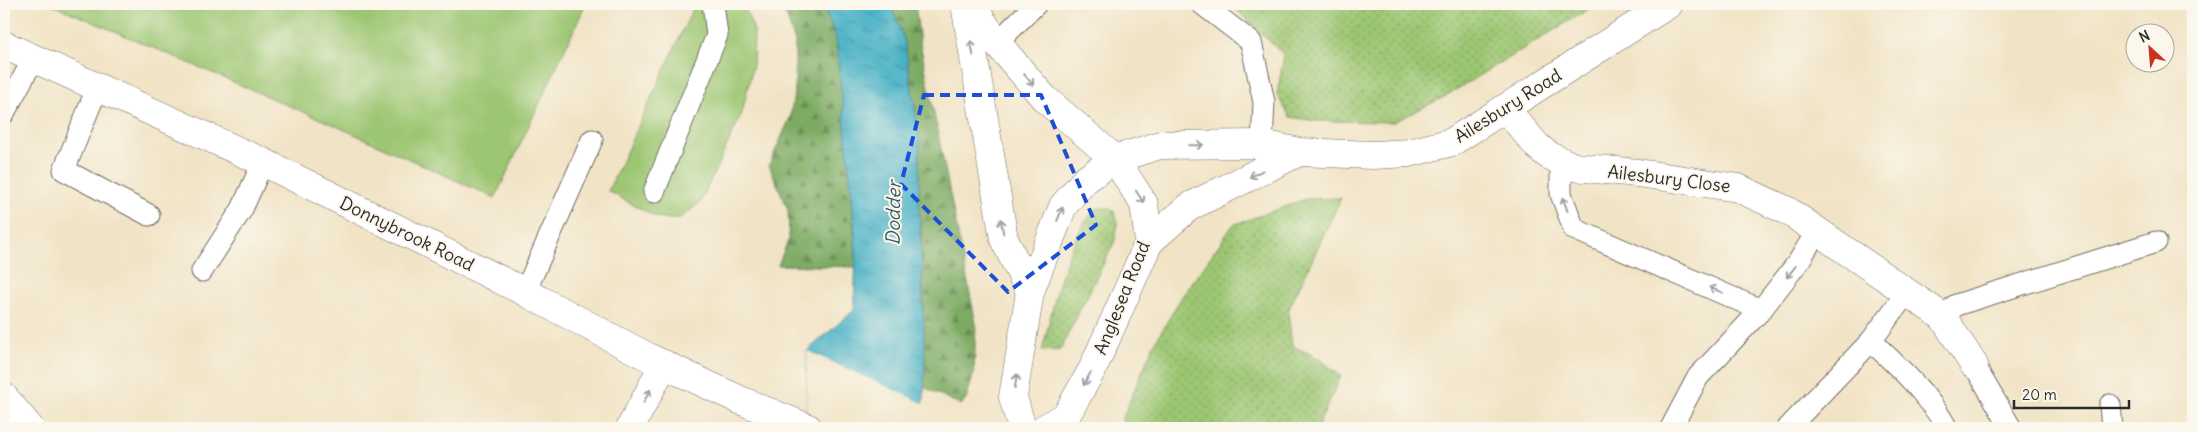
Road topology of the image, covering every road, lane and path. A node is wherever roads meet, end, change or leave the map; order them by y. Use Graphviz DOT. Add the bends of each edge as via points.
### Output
graph roads {
  1 [pos="713,4"];
  2 [pos="965,4"];
  3 [pos="972,4"];
  4 [pos="1036,4"];
  5 [pos="1202,4"];
  6 [pos="1669,4"];
  7 [pos="997,43"];
  8 [pos="4,45"];
  9 [pos="34,58"];
  10 [pos="98,86"];
  11 [pos="1505,108"];
  12 [pos="4,114"];
  13 [pos="592,140"];
  14 [pos="1262,144"];
  15 [pos="1299,152"];
  16 [pos="1115,159"];
  17 [pos="263,162"];
  18 [pos="1561,162"];
  19 [pos="654,192"];
  20 [pos="149,214"];
  21 [pos="1817,232"];
  22 [pos="1149,242"];
  23 [pos="2156,242"];
  24 [pos="202,271"];
  25 [pos="526,292"];
  26 [pos="1030,292"];
  27 [pos="1907,292"];
  28 [pos="1761,310"];
  29 [pos="1943,317"];
  30 [pos="1871,341"];
  31 [pos="664,364"];
  32 [pos="1974,365"];
  33 [pos="4,397"];
  34 [pos="2110,405"];
  35 [pos="30,428"];
  36 [pos="630,428"];
  37 [pos="805,428"];
  38 [pos="1022,428"];
  39 [pos="1045,428"];
  40 [pos="1671,428"];
  41 [pos="1788,428"];
  42 [pos="1947,428"];
  43 [pos="2011,428"];
  44 [pos="2112,428"];
  1 -- 19 [label="lane" via="717,35"];
  26 -- 2 [label="main road, one-way" via="1004,239"];
  3 -- 7 [label="main road, Anglesea Road"];
  4 -- 7 [label="lane"];
  5 -- 14 [label="lane" via="1251,42 1264,102"];
  6 -- 11 [label="main road, Ailesbury Road"];
  7 -- 16 [label="main road, Anglesea Road, one-way" via="1044,99"];
  8 -- 9 [label="main road, Donnybrook Road"];
  9 -- 10 [label="main road, Donnybrook Road"];
  9 -- 12 [label="lane"];
  10 -- 17 [label="main road, Donnybrook Road"];
  10 -- 20 [label="lane" via="64,170"];
  11 -- 15 [label="main road, Ailesbury Road" via="1452,142 1409,153"];
  11 -- 18 [label="main road, Ailesbury Close" via="1529,139"];
  13 -- 25 [label="lane"];
  14 -- 15 [label="main road, Ailesbury Road"];
  16 -- 14 [label="main road, Ailesbury Road, one-way" via="1160,145"];
  15 -- 22 [label="main road, one-way" via="1189,207"];
  16 -- 22 [label="main road, Anglesea Road, one-way" via="1144,204"];
  26 -- 16 [label="main road, Ailesbury Road, one-way" via="1063,206 1085,180"];
  17 -- 24 [label="lane" via="242,209"];
  17 -- 25 [label="main road, Donnybrook Road"];
  18 -- 21 [label="main road, Ailesbury Close" via="1580,168 1738,188 1788,211"];
  28 -- 18 [label="lane, one-way" via="1574,229 1561,194"];
  21 -- 27 [label="main road, Ailesbury Close"];
  21 -- 28 [label="lane, one-way"];
  22 -- 39 [label="main road, Anglesea Road, one-way" via="1093,368 1066,416"];
  23 -- 29 [label="lane" via="1956,305"];
  25 -- 31 [label="main road, Donnybrook Road"];
  38 -- 26 [label="main road, one-way" via="1013,397"];
  27 -- 29 [label="main road, Ailesbury Close"];
  27 -- 30 [label="lane"];
  28 -- 40 [label="lane" via="1698,377"];
  29 -- 32 [label="main road, Ailesbury Close"];
  30 -- 41 [label="lane"];
  30 -- 42 [label="lane" via="1935,406"];
  36 -- 31 [label="main road, one-way"];
  31 -- 37 [label="main road, Donnybrook Road"];
  32 -- 43 [label="lane"];
  33 -- 35 [label="main road"];
  34 -- 44 [label="lane"];
}
